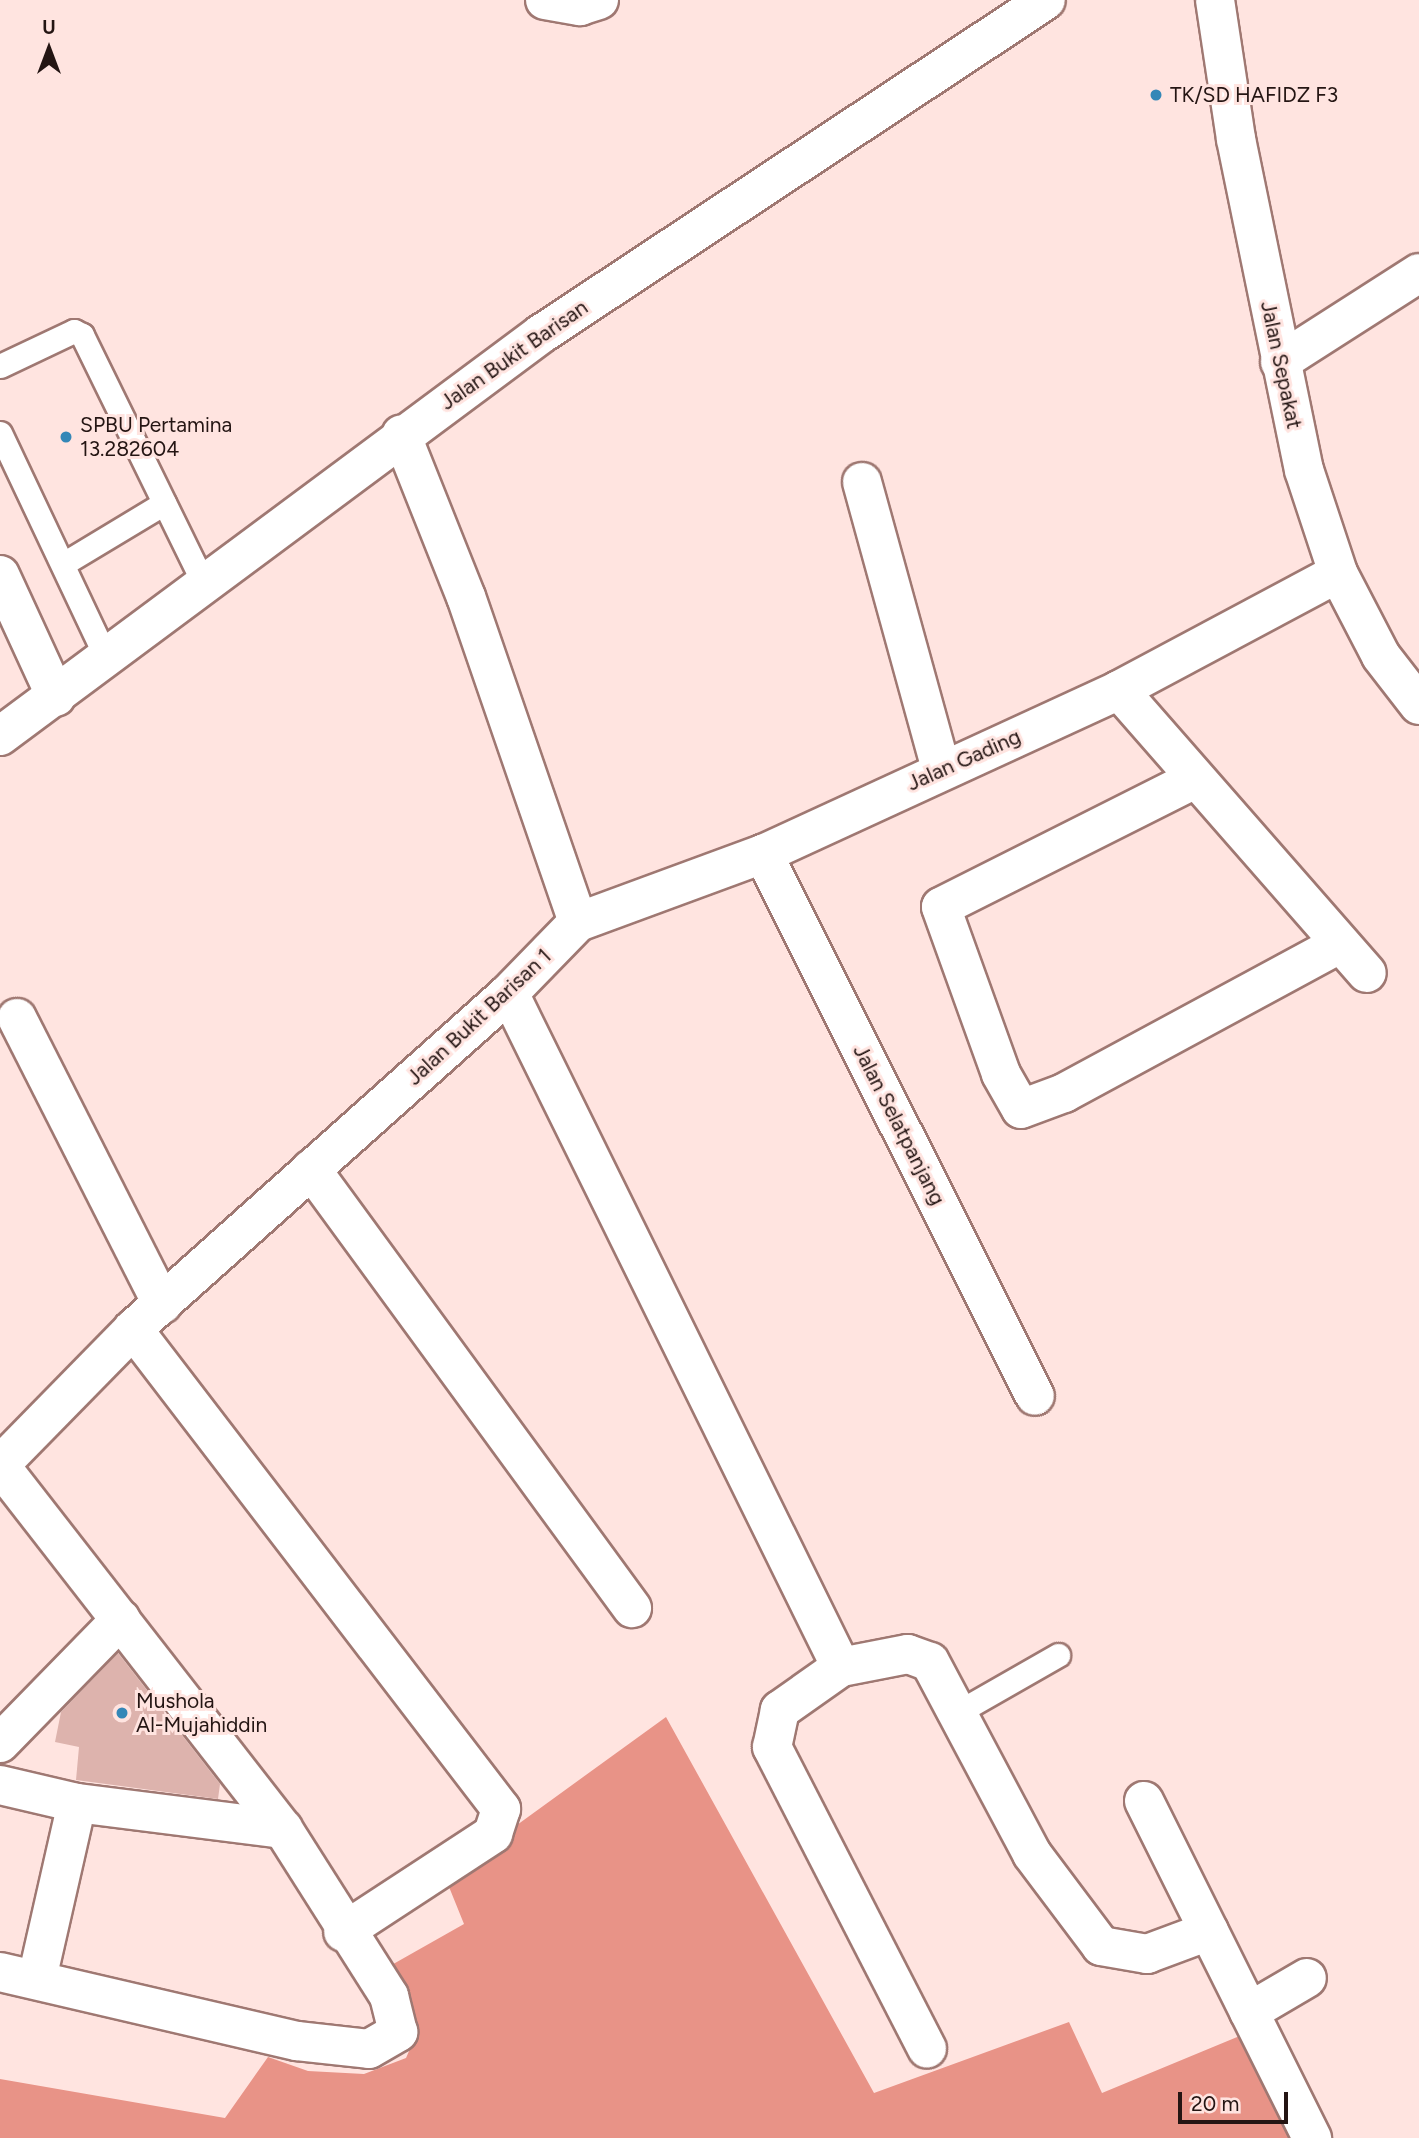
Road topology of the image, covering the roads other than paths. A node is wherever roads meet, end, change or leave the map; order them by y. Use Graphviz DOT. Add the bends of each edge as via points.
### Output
graph roads {
  1 [pos="545,0"];
  2 [pos="599,0"];
  3 [pos="1046,0"];
  4 [pos="1215,0"];
  5 [pos="1419,272"];
  6 [pos="1280,362"];
  7 [pos="0,366"];
  8 [pos="0,433"];
  9 [pos="401,434"];
  10 [pos="862,482"];
  11 [pos="164,503"];
  12 [pos="63,564"];
  13 [pos="1338,573"];
  14 [pos="0,575"];
  15 [pos="204,584"];
  16 [pos="107,659"];
  17 [pos="1119,690"];
  18 [pos="56,697"];
  19 [pos="1419,705"];
  20 [pos="0,736"];
  21 [pos="941,769"];
  22 [pos="1193,780"];
  23 [pos="763,854"];
  24 [pos="578,922"];
  25 [pos="1340,944"];
  26 [pos="1367,973"];
  27 [pos="509,993"];
  28 [pos="17,1018"];
  29 [pos="311,1169"];
  30 [pos="162,1304"];
  31 [pos="133,1329"];
  32 [pos="1035,1396"];
  33 [pos="0,1465"];
  34 [pos="632,1608"];
  35 [pos="121,1619"];
  36 [pos="1058,1655"];
  37 [pos="841,1667"];
  38 [pos="960,1711"];
  39 [pos="0,1743"];
  40 [pos="0,1785"];
  41 [pos="1144,1801"];
  42 [pos="77,1803"];
  43 [pos="283,1829"];
  44 [pos="343,1931"];
  45 [pos="1209,1931"];
  46 [pos="0,1972"];
  47 [pos="1307,1978"];
  48 [pos="37,1979"];
  49 [pos="1249,2012"];
  50 [pos="927,2048"];
  51 [pos="1312,2138"];
  1 -- 2 [label="street" via="580,6"];
  3 -- 9 [label="street, Jalan Bukit Barisan" via="541,334"];
  4 -- 6 [label="street, Jalan Sepakat"];
  5 -- 6 [label="street"];
  6 -- 13 [label="street, Jalan Sepakat" via="1304,470"];
  7 -- 11 [label="lane" via="74,331 82,335"];
  8 -- 12 [label="lane"];
  9 -- 15 [label="street, Jalan Bukit Barisan"];
  9 -- 24 [label="street" via="466,597"];
  10 -- 21 [label="street"];
  11 -- 12 [label="lane"];
  11 -- 15 [label="lane"];
  12 -- 16 [label="lane"];
  13 -- 17 [label="street, Jalan Gading"];
  13 -- 19 [label="street, Jalan Sepakat" via="1381,656"];
  14 -- 18 [label="street"];
  15 -- 16 [label="street, Jalan Bukit Barisan"];
  16 -- 18 [label="street, Jalan Bukit Barisan"];
  17 -- 21 [label="street, Jalan Gading"];
  17 -- 22 [label="street"];
  18 -- 20 [label="street, Jalan Bukit Barisan"];
  21 -- 23 [label="street, Jalan Gading"];
  22 -- 25 [label="street"];
  22 -- 25 [label="street" via="941,907 1001,1074 1021,1109 1064,1093"];
  23 -- 24 [label="street, Jalan Gading"];
  23 -- 32 [label="street, Jalan Selatpanjang"];
  24 -- 27 [label="street, Jalan Bukit Barisan 1"];
  25 -- 26 [label="street"];
  27 -- 29 [label="street, Jalan Bukit Barisan 1"];
  27 -- 37 [label="street"];
  28 -- 30 [label="street"];
  29 -- 30 [label="street, Jalan Bukit Barisan 1"];
  29 -- 34 [label="street"];
  30 -- 31 [label="street, Jalan Bukit Barisan 1"];
  31 -- 33 [label="street, Jalan Bukit Barisan 1"];
  31 -- 44 [label="street" via="500,1809 493,1834"];
  33 -- 35 [label="street"];
  35 -- 39 [label="street"];
  35 -- 43 [label="street"];
  36 -- 38 [label="lane"];
  37 -- 38 [label="street" via="916,1655 930,1662"];
  37 -- 50 [label="street" via="780,1710 772,1747"];
  38 -- 45 [label="street" via="1032,1854 1101,1946 1147,1954"];
  40 -- 42 [label="street"];
  41 -- 45 [label="street"];
  42 -- 43 [label="street"];
  42 -- 48 [label="street"];
  43 -- 44 [label="street"];
  44 -- 48 [label="street" via="373,1968 396,2015 395,2038 381,2046 297,2041"];
  45 -- 49 [label="street"];
  46 -- 48 [label="street"];
  47 -- 49 [label="street"];
  49 -- 51 [label="street"];
}
